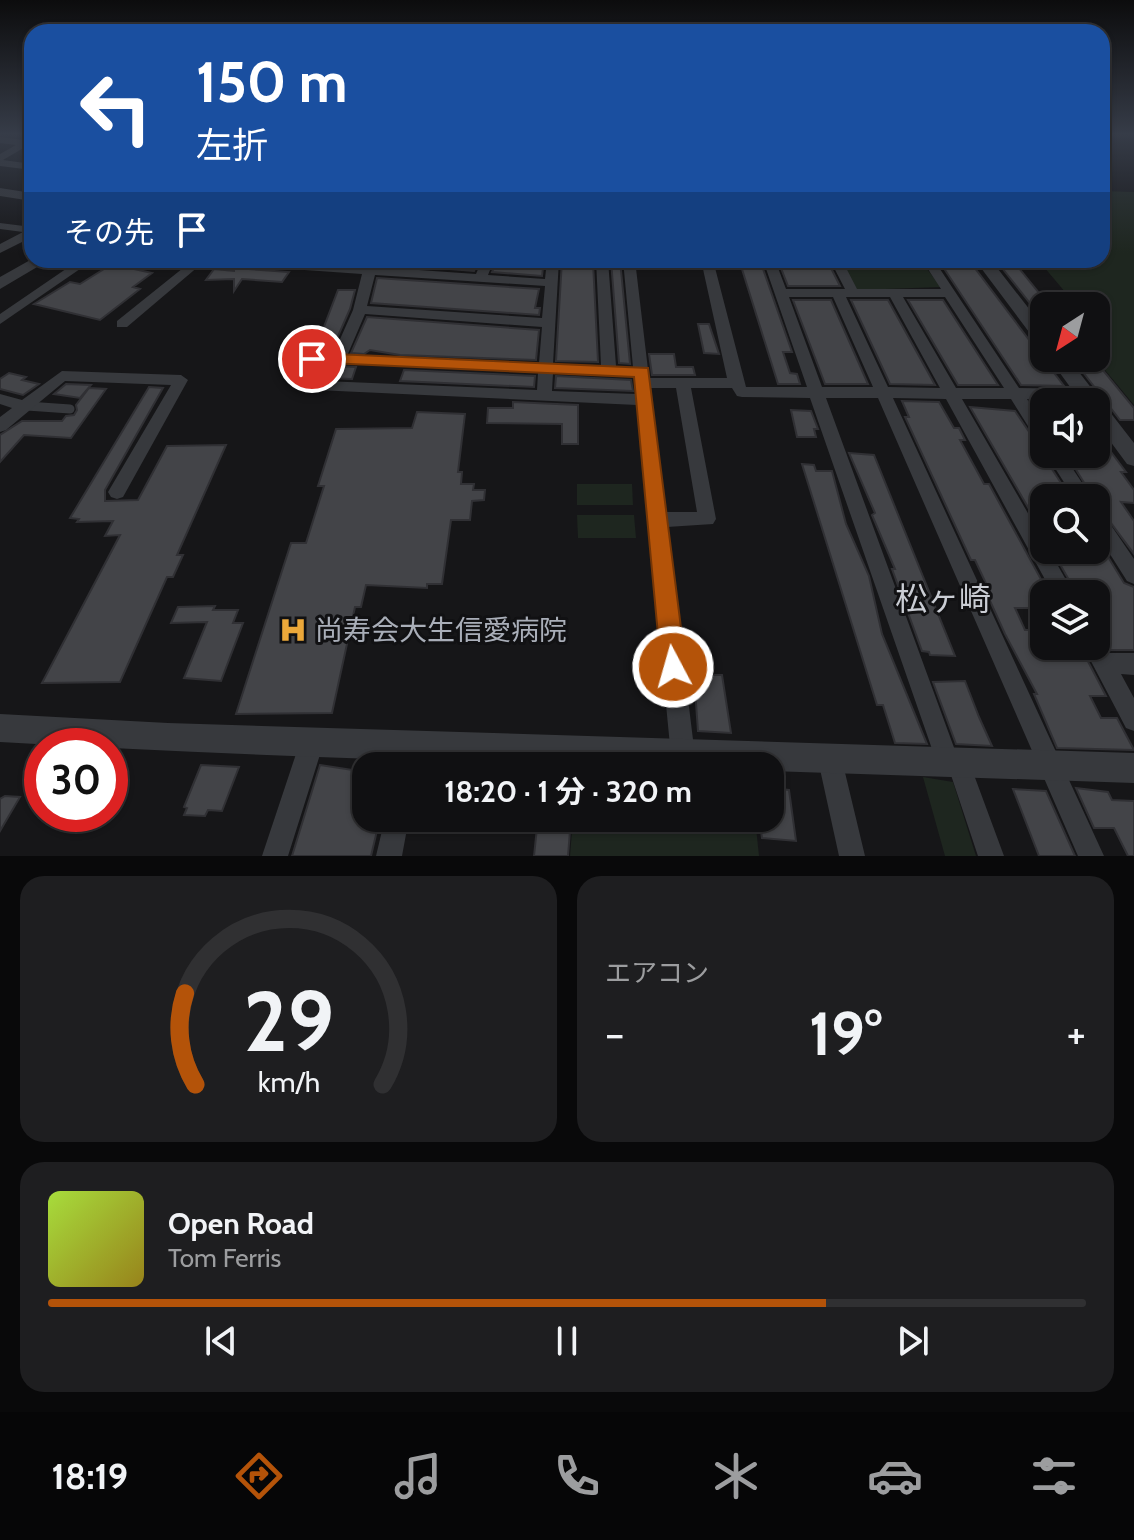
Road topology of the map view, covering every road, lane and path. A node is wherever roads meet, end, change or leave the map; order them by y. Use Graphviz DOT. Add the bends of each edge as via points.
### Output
graph roads {
  1 [pos="0,192"];
  2 [pos="24,196"];
  3 [pos="0,226"];
  4 [pos="24,230"];
  5 [pos="24,236"];
  6 [pos="0,249"];
  7 [pos="27,268"];
  8 [pos="75,268"];
  9 [pos="190,268"];
  10 [pos="369,268"];
  11 [pos="396,268"];
  12 [pos="485,268"];
  13 [pos="552,268"];
  14 [pos="603,268"];
  15 [pos="630,268"];
  16 [pos="709,268"];
  17 [pos="772,268"];
  18 [pos="838,268"];
  19 [pos="933,268"];
  20 [pos="989,268"];
  21 [pos="481,278"];
  22 [pos="551,283"];
  23 [pos="0,284"];
  24 [pos="780,293"];
  25 [pos="845,293"];
  26 [pos="949,293"];
  27 [pos="895,294"];
  28 [pos="360,310"];
  29 [pos="0,320"];
  30 [pos="1030,322"];
  31 [pos="549,323"];
  32 [pos="122,324"];
  33 [pos="312,359"];
  34 [pos="338,360"];
  35 [pos="547,368"];
  36 [pos="609,371"];
  37 [pos="683,383"];
  38 [pos="736,383"];
  39 [pos="300,385"];
  40 [pos="643,385"];
  41 [pos="816,392"];
  42 [pos="883,393"];
  43 [pos="950,393"];
  44 [pos="1015,393"];
  45 [pos="544,395"];
  46 [pos="1030,395"];
  47 [pos="0,399"];
  48 [pos="25,406"];
  49 [pos="70,409"];
  50 [pos="1030,416"];
  51 [pos="0,426"];
  52 [pos="1110,427"];
  53 [pos="1134,458"];
  54 [pos="117,492"];
  55 [pos="658,520"];
  56 [pos="1110,538"];
  57 [pos="1134,575"];
  58 [pos="1056,580"];
  59 [pos="1110,657"];
  60 [pos="1101,660"];
  61 [pos="1134,664"];
  62 [pos="1134,720"];
  63 [pos="0,728"];
  64 [pos="312,742"];
  65 [pos="382,752"];
  66 [pos="683,752"];
  67 [pos="784,759"];
  68 [pos="830,760"];
  69 [pos="954,764"];
  70 [pos="1052,767"];
  71 [pos="1134,768"];
  72 [pos="394,832"];
  73 [pos="275,856"];
  74 [pos="389,856"];
  75 [pos="852,856"];
  76 [pos="991,856"];
  77 [pos="1091,856"];
  1 -- 2 [label="street"];
  3 -- 4 [label="street"];
  5 -- 6 [label="street"];
  7 -- 23 [label="street"];
  8 -- 29 [label="street"];
  9 -- 32 [label="street"];
  10 -- 28 [label="street"];
  11 -- 21 [label="street"];
  12 -- 21 [label="street"];
  13 -- 22 [label="street"];
  14 -- 36 [label="street"];
  15 -- 40 [label="street"];
  16 -- 38 [label="street"];
  17 -- 24 [label="street"];
  18 -- 25 [label="street"];
  19 -- 26 [label="street"];
  20 -- 30 [label="street"];
  21 -- 22 [label="street"];
  22 -- 31 [label="street"];
  24 -- 25 [label="street"];
  24 -- 41 [label="street"];
  25 -- 27 [label="street"];
  25 -- 42 [label="street"];
  26 -- 27 [label="street"];
  26 -- 44 [label="street"];
  27 -- 43 [label="street"];
  28 -- 31 [label="street"];
  28 -- 34 [label="street"];
  31 -- 35 [label="street"];
  33 -- 34 [label="street"];
  34 -- 35 [label="street"];
  35 -- 36 [label="street"];
  35 -- 45 [label="street"];
  36 -- 40 [label="street"];
  37 -- 38 [label="street"];
  37 -- 40 [label="street"];
  37 -- 55 [label="street" via="707,519"];
  38 -- 41 [label="street" via="742,392"];
  39 -- 45 [label="street"];
  40 -- 45 [label="street"];
  40 -- 55 [label="street"];
  41 -- 42 [label="street"];
  41 -- 69 [label="street"];
  42 -- 43 [label="street"];
  42 -- 70 [label="street"];
  43 -- 44 [label="street"];
  43 -- 58 [label="street"];
  44 -- 46 [label="street"];
  44 -- 50 [label="street"];
  47 -- 48 [label="street"];
  48 -- 49 [label="lane"];
  48 -- 51 [label="street"];
  48 -- 54 [label="street" via="62,376 181,380"];
  52 -- 53 [label="street"];
  55 -- 66 [label="street"];
  56 -- 57 [label="street"];
  59 -- 61 [label="street"];
  60 -- 62 [label="street"];
  63 -- 64 [label="street"];
  64 -- 65 [label="street"];
  64 -- 73 [label="street"];
  67 -- 68 [label="street"];
  68 -- 69 [label="street"];
  68 -- 75 [label="street"];
  69 -- 70 [label="street"];
  69 -- 76 [label="street"];
  70 -- 71 [label="street"];
  70 -- 77 [label="street"];
  72 -- 74 [label="street"];
}
